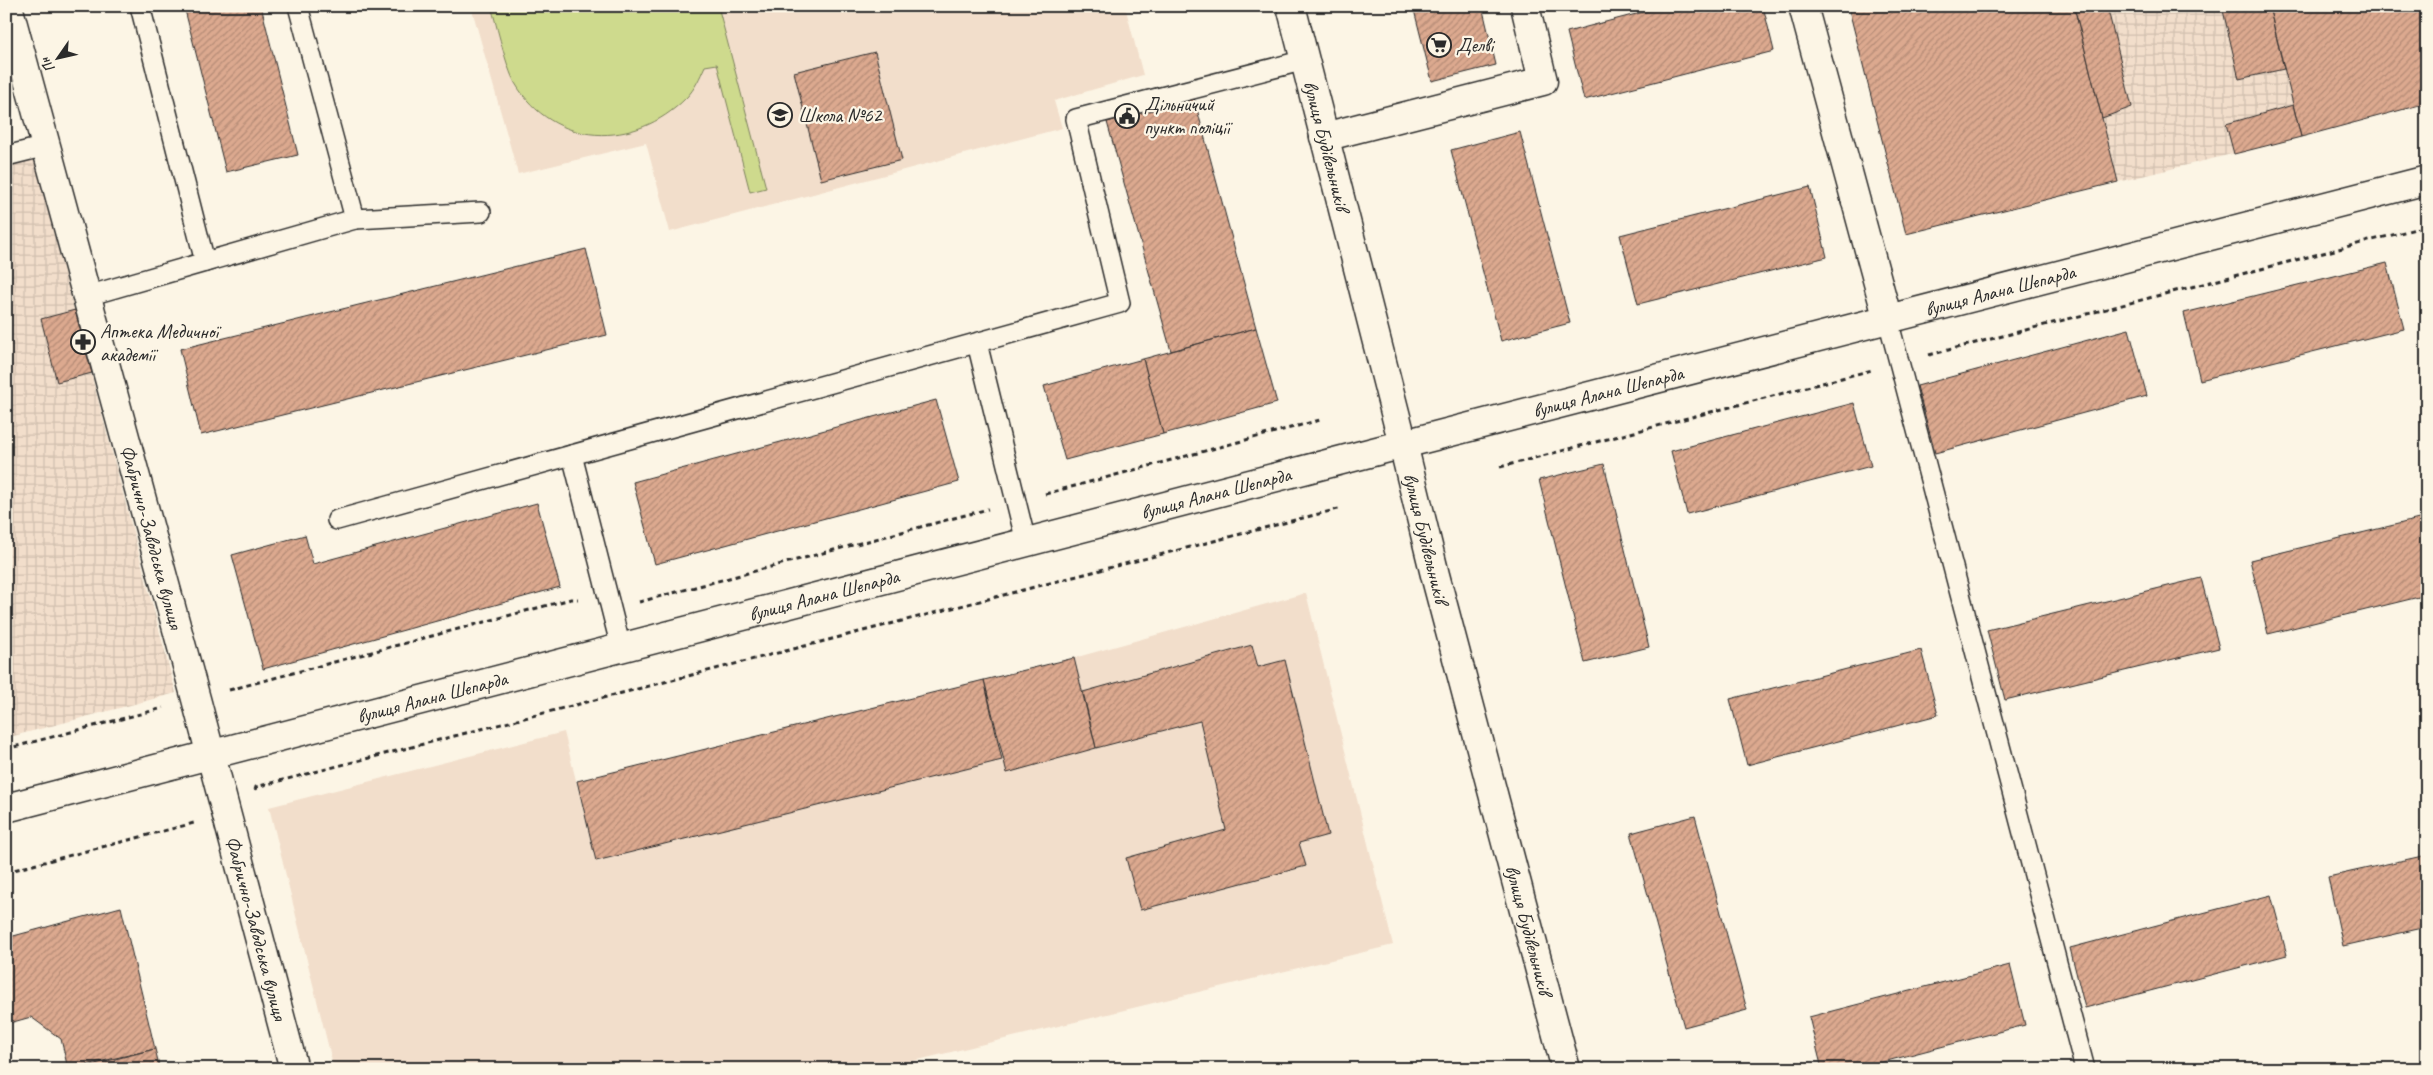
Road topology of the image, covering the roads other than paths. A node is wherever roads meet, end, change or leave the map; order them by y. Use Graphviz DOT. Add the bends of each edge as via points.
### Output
graph roads {
  1 [pos="140,6"];
  2 [pos="298,6"];
  3 [pos="1291,6"];
  4 [pos="1525,6"];
  5 [pos="1803,6"];
  6 [pos="8,13"];
  7 [pos="1305,60"];
  8 [pos="1324,137"];
  9 [pos="46,146"];
  10 [pos="6,156"];
  11 [pos="2427,180"];
  12 [pos="481,212"];
  13 [pos="355,219"];
  14 [pos="205,262"];
  15 [pos="87,296"];
  16 [pos="1888,320"];
  17 [pos="977,343"];
  18 [pos="1403,444"];
  19 [pos="572,456"];
  20 [pos="338,520"];
  21 [pos="1026,542"];
  22 [pos="621,648"];
  23 [pos="211,754"];
  24 [pos="6,808"];
  25 [pos="294,1069"];
  26 [pos="1566,1069"];
  27 [pos="2085,1069"];
  1 -- 14 [label="lane"];
  2 -- 13 [label="lane"];
  3 -- 7 [label="street, вулиця Будівельників"];
  4 -- 8 [label="street" via="1543,82"];
  5 -- 16 [label="street"];
  6 -- 9 [label="street, Фабрично-Заводська вулиця"];
  7 -- 8 [label="street, вулиця Будівельників"];
  7 -- 17 [label="lane" via="1076,119 1120,303"];
  8 -- 18 [label="street, вулиця Будівельників"];
  9 -- 10 [label="lane"];
  9 -- 15 [label="street, Фабрично-Заводська вулиця"];
  11 -- 16 [label="street, вулиця Алана Шепарда"];
  12 -- 13 [label="lane"];
  13 -- 14 [label="lane"];
  14 -- 15 [label="lane"];
  15 -- 23 [label="street, Фабрично-Заводська вулиця"];
  16 -- 18 [label="street, вулиця Алана Шепарда"];
  16 -- 27 [label="lane"];
  17 -- 19 [label="lane"];
  17 -- 21 [label="lane"];
  18 -- 21 [label="street, вулиця Алана Шепарда"];
  18 -- 26 [label="street, вулиця Будівельників"];
  19 -- 20 [label="lane"];
  19 -- 22 [label="lane"];
  21 -- 22 [label="street, вулиця Алана Шепарда"];
  22 -- 23 [label="street, вулиця Алана Шепарда"];
  23 -- 24 [label="street, вулиця Алана Шепарда"];
  23 -- 25 [label="street, Фабрично-Заводська вулиця"];
}
